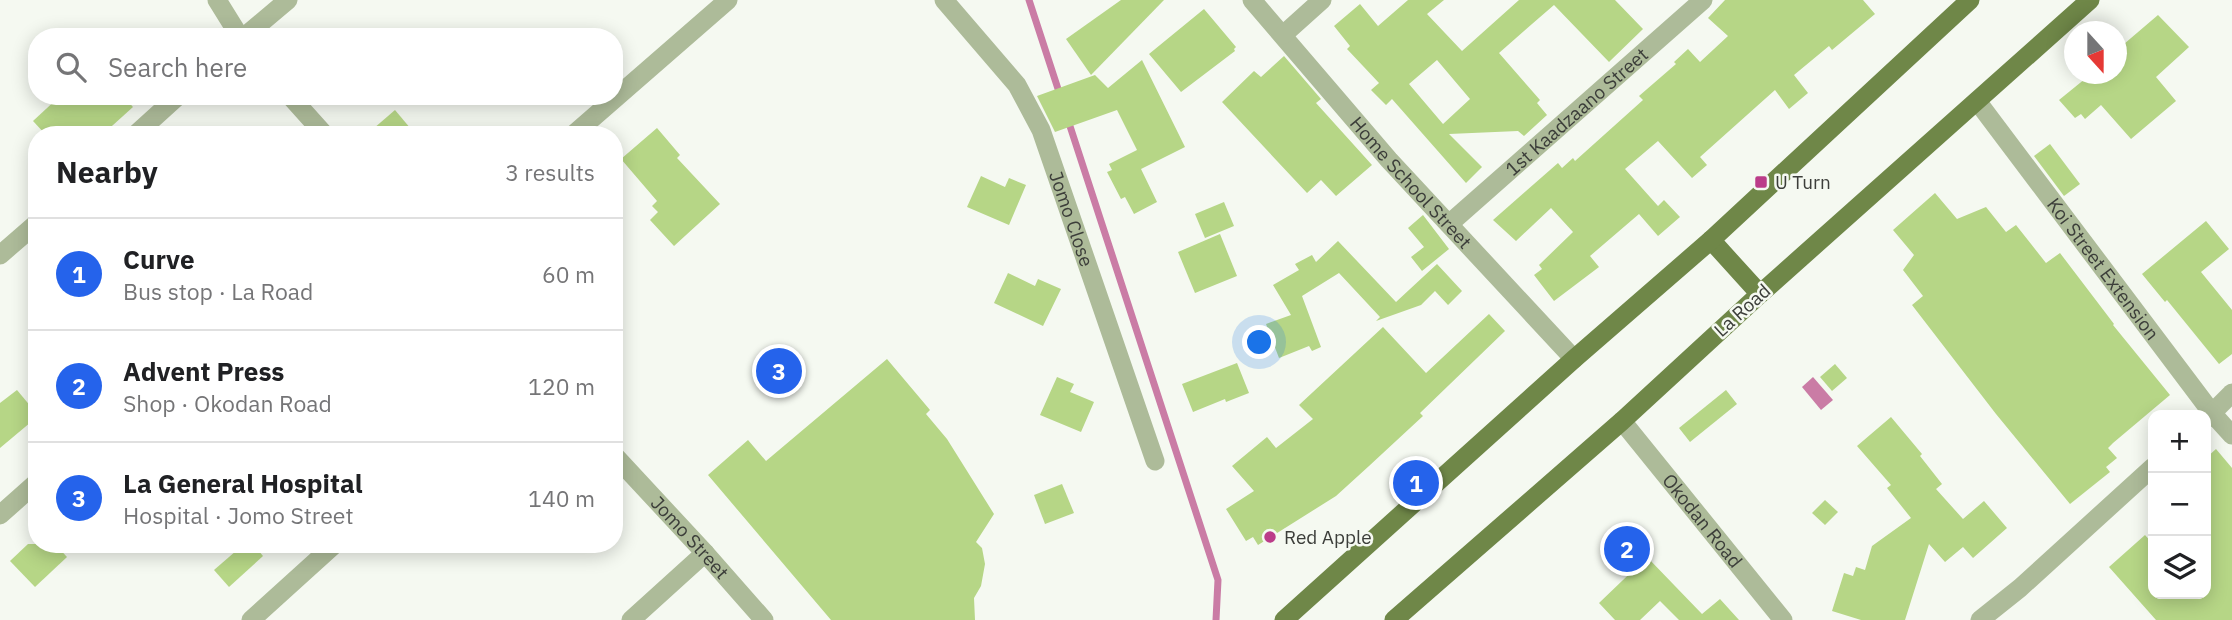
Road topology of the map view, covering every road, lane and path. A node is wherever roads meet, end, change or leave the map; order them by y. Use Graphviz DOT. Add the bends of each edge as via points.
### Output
graph roads {
  1 [pos="217,0"];
  2 [pos="288,0"];
  3 [pos="728,0"];
  4 [pos="944,0"];
  5 [pos="1252,0"];
  6 [pos="1322,0"];
  7 [pos="1703,0"];
  8 [pos="1970,0"];
  9 [pos="2090,0"];
  10 [pos="236,28"];
  11 [pos="253,28"];
  12 [pos="1283,35"];
  13 [pos="623,91"];
  14 [pos="1977,102"];
  15 [pos="168,105"];
  16 [pos="298,105"];
  17 [pos="607,105"];
  18 [pos="145,126"];
  19 [pos="317,126"];
  20 [pos="583,126"];
  21 [pos="1449,224"];
  22 [pos="28,231"];
  23 [pos="1711,240"];
  24 [pos="0,256"];
  25 [pos="1760,294"];
  26 [pos="1574,359"];
  27 [pos="2232,393"];
  28 [pos="2205,410"];
  29 [pos="2211,414"];
  30 [pos="2211,418"];
  31 [pos="1622,421"];
  32 [pos="2232,435"];
  33 [pos="1156,461"];
  34 [pos="623,465"];
  35 [pos="2148,472"];
  36 [pos="28,490"];
  37 [pos="0,515"];
  38 [pos="325,553"];
  39 [pos="705,553"];
  40 [pos="251,620"];
  41 [pos="631,620"];
  42 [pos="764,620"];
  43 [pos="1284,620"];
  44 [pos="1394,620"];
  45 [pos="1783,620"];
  46 [pos="1980,620"];
  1 -- 10 [label="street"];
  2 -- 11 [label="street"];
  3 -- 13 [label="street"];
  4 -- 33 [label="street, Jomo Close" via="1017,85 1041,130"];
  5 -- 12 [label="street, Home School Street"];
  6 -- 12 [label="street"];
  7 -- 21 [label="street, 1st Kaadzaano Street"];
  8 -- 23 [label="main road"];
  9 -- 14 [label="main road, La Road"];
  12 -- 21 [label="street, Home School Street"];
  14 -- 25 [label="main road, La Road"];
  14 -- 28 [label="street, Koi Street Extension"];
  15 -- 18 [label="street"];
  16 -- 19 [label="street"];
  17 -- 20 [label="street"];
  21 -- 26 [label="street, Home School Street"];
  22 -- 24 [label="street"];
  23 -- 25 [label="main road"];
  23 -- 26 [label="main road"];
  25 -- 31 [label="main road, La Road"];
  26 -- 43 [label="main road"];
  27 -- 29 [label="street"];
  30 -- 32 [label="street, Koi Street Extension"];
  31 -- 44 [label="main road, La Road"];
  31 -- 45 [label="street, Okodan Road"];
  34 -- 39 [label="street, Jomo Street"];
  35 -- 46 [label="street"];
  36 -- 37 [label="street"];
  38 -- 40 [label="street"];
  39 -- 41 [label="street"];
  39 -- 42 [label="street, Jomo Street"];
}
